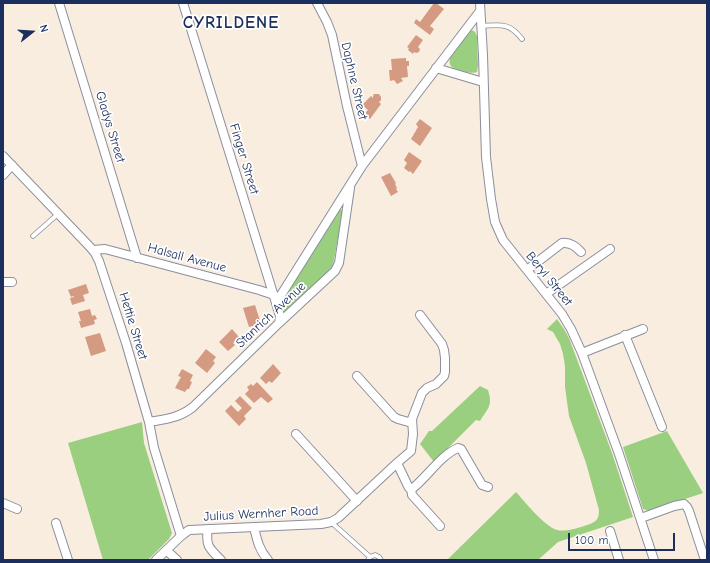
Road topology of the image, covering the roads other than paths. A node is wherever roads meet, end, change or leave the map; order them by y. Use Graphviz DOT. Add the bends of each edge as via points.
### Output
graph roads {
  1 [pos="59,3"];
  2 [pos="183,3"];
  3 [pos="317,3"];
  4 [pos="480,7"];
  5 [pos="481,26"];
  6 [pos="522,39"];
  7 [pos="436,68"];
  8 [pos="483,82"];
  9 [pos="3,156"];
  10 [pos="12,165"];
  11 [pos="362,166"];
  12 [pos="3,174"];
  13 [pos="351,184"];
  14 [pos="58,214"];
  15 [pos="33,236"];
  16 [pos="610,249"];
  17 [pos="93,250"];
  18 [pos="581,252"];
  19 [pos="137,258"];
  20 [pos="527,270"];
  21 [pos="3,282"];
  22 [pos="12,282"];
  23 [pos="546,294"];
  24 [pos="275,299"];
  25 [pos="420,315"];
  26 [pos="279,323"];
  27 [pos="643,329"];
  28 [pos="625,335"];
  29 [pos="582,353"];
  30 [pos="356,376"];
  31 [pos="149,422"];
  32 [pos="412,423"];
  33 [pos="662,427"];
  34 [pos="296,434"];
  35 [pos="397,463"];
  36 [pos="488,486"];
  37 [pos="411,488"];
  38 [pos="357,501"];
  39 [pos="3,503"];
  40 [pos="17,508"];
  41 [pos="641,518"];
  42 [pos="331,522"];
  43 [pos="56,523"];
  44 [pos="440,526"];
  45 [pos="254,527"];
  46 [pos="208,529"];
  47 [pos="610,532"];
  48 [pos="181,536"];
  49 [pos="166,550"];
  50 [pos="369,558"];
  51 [pos="68,560"];
  52 [pos="156,560"];
  53 [pos="177,560"];
  54 [pos="221,560"];
  55 [pos="268,560"];
  56 [pos="381,560"];
  57 [pos="619,560"];
  58 [pos="654,560"];
  59 [pos="705,560"];
  1 -- 19 [label="street, Gladys Street"];
  2 -- 24 [label="street, Finger Street"];
  3 -- 11 [label="street, Daphne Street" via="332,35"];
  4 -- 5 [label="street, Beryl Street"];
  4 -- 7 [label="street, Stanrich Avenue"];
  5 -- 6 [label="lane" via="509,27"];
  5 -- 8 [label="street, Beryl Street"];
  7 -- 8 [label="street"];
  7 -- 11 [label="street, Stanrich Avenue"];
  8 -- 20 [label="street, Beryl Street" via="486,157 492,212 503,240"];
  9 -- 10 [label="street, Hettie Street"];
  10 -- 12 [label="street"];
  10 -- 14 [label="street, Hettie Street"];
  11 -- 13 [label="street, Stanrich Avenue"];
  13 -- 24 [label="street, Stanrich Avenue"];
  13 -- 26 [label="street, Stanrich Avenue" via="338,267"];
  14 -- 15 [label="lane"];
  14 -- 17 [label="street, Hettie Street"];
  16 -- 23 [label="street"];
  17 -- 19 [label="street, Halsall Avenue" via="105,249"];
  17 -- 31 [label="street, Hettie Street" via="102,268"];
  18 -- 20 [label="street" via="570,244 562,243"];
  19 -- 24 [label="street, Halsall Avenue" via="260,290"];
  20 -- 23 [label="street, Beryl Street"];
  21 -- 22 [label="street"];
  23 -- 29 [label="street, Beryl Street" via="568,323"];
  24 -- 26 [label="street, Finger Street" via="280,316"];
  25 -- 32 [label="street, Julius Wernher Road" via="442,344 445,372 436,384 422,393"];
  26 -- 31 [label="street, Stanrich Avenue" via="189,410 173,418"];
  27 -- 28 [label="street"];
  28 -- 29 [label="street"];
  28 -- 33 [label="street"];
  29 -- 41 [label="street, Beryl Street"];
  30 -- 32 [label="street" via="394,417"];
  31 -- 48 [label="street, Hettie Street" via="154,448"];
  32 -- 35 [label="street, Julius Wernher Road" via="411,451"];
  34 -- 38 [label="street"];
  35 -- 37 [label="street"];
  35 -- 38 [label="street, Julius Wernher Road"];
  36 -- 37 [label="street" via="482,485 458,448"];
  37 -- 44 [label="street" via="412,495"];
  38 -- 42 [label="street, Julius Wernher Road"];
  39 -- 40 [label="street"];
  41 -- 58 [label="street, Beryl Street"];
  41 -- 59 [label="street" via="684,504 689,511"];
  42 -- 45 [label="street, Julius Wernher Road"];
  42 -- 50 [label="lane"];
  43 -- 51 [label="street"];
  45 -- 46 [label="street, Julius Wernher Road"];
  45 -- 55 [label="street" via="260,551"];
  46 -- 48 [label="street, Julius Wernher Road" via="189,530"];
  46 -- 54 [label="street" via="209,548"];
  47 -- 57 [label="street"];
  48 -- 49 [label="street, Julius Wernher Road"];
  49 -- 52 [label="street, Julius Wernher Road"];
  49 -- 53 [label="street"];
  50 -- 56 [label="lane" via="377,555"];
}
